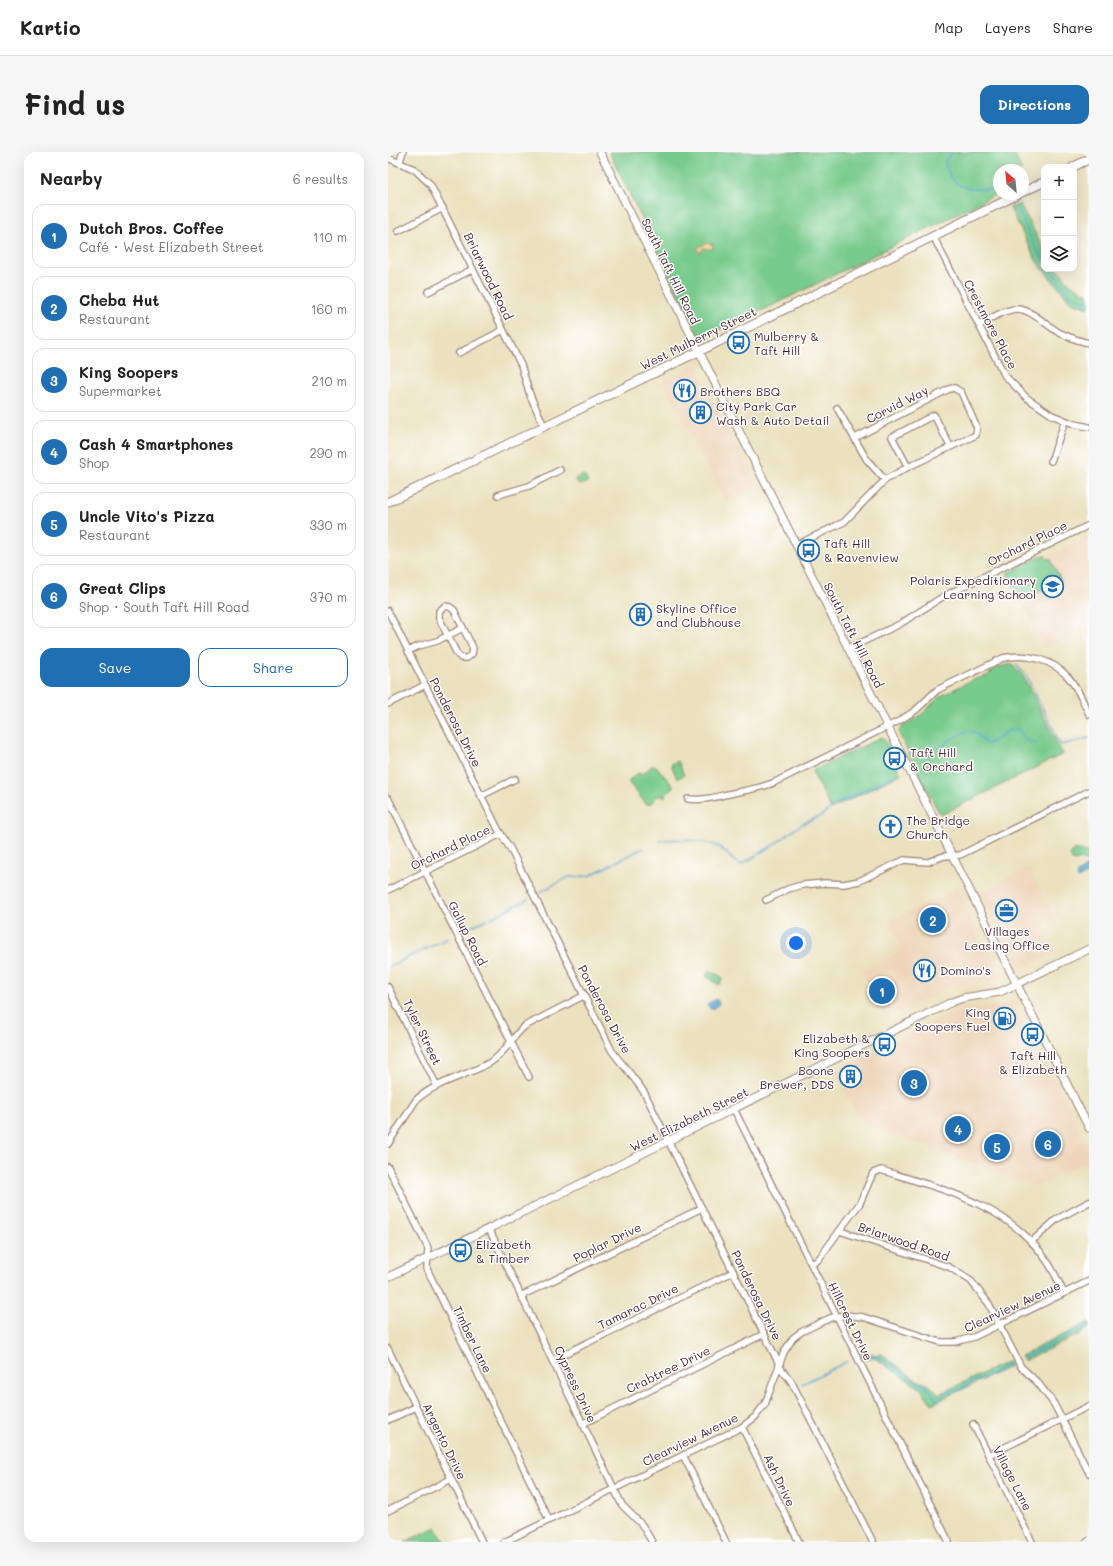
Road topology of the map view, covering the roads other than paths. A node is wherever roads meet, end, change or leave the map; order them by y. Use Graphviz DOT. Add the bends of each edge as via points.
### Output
graph roads {
  1 [pos="403,152"];
  2 [pos="600,152"];
  3 [pos="388,158"];
  4 [pos="1089,159"];
  5 [pos="399,163"];
  6 [pos="1077,165"];
  7 [pos="1041,183"];
  8 [pos="1029,189"];
  9 [pos="1007,200"];
  10 [pos="443,208"];
  11 [pos="398,231"];
  12 [pos="933,236"];
  13 [pos="473,269"];
  14 [pos="428,292"];
  15 [pos="979,325"];
  16 [pos="503,330"];
  17 [pos="1089,343"];
  18 [pos="699,351"];
  19 [pos="459,353"];
  20 [pos="837,408"];
  21 [pos="1065,421"];
  22 [pos="544,426"];
  23 [pos="1089,427"];
  24 [pos="855,438"];
  25 [pos="950,446"];
  26 [pos="1051,461"];
  27 [pos="908,467"];
  28 [pos="560,470"];
  29 [pos="885,480"];
  30 [pos="498,495"];
  31 [pos="388,502"];
  32 [pos="1089,525"];
  33 [pos="796,545"];
  34 [pos="388,611"];
  35 [pos="463,628"];
  36 [pos="448,636"];
  37 [pos="848,649"];
  38 [pos="408,651"];
  39 [pos="425,685"];
  40 [pos="388,704"];
  41 [pos="1089,714"];
  42 [pos="887,726"];
  43 [pos="515,779"];
  44 [pos="1089,791"];
  45 [pos="481,796"];
  46 [pos="388,798"];
  47 [pos="688,799"];
  48 [pos="501,834"];
  49 [pos="952,855"];
  50 [pos="425,872"];
  51 [pos="388,890"];
  52 [pos="766,900"];
  53 [pos="1089,949"];
  54 [pos="1017,984"];
  55 [pos="388,987"];
  56 [pos="585,996"];
  57 [pos="511,1041"];
  58 [pos="529,1077"];
  59 [pos="437,1086"];
  60 [pos="734,1109"];
  61 [pos="1089,1128"];
  62 [pos="390,1136"];
  63 [pos="668,1141"];
  64 [pos="388,1144"];
  65 [pos="388,1167"];
  66 [pos="1089,1202"];
  67 [pos="702,1208"];
  68 [pos="489,1229"];
  69 [pos="840,1231"];
  70 [pos="1031,1242"];
  71 [pos="427,1258"];
  72 [pos="812,1264"];
  73 [pos="733,1272"];
  74 [pos="388,1277"];
  75 [pos="1089,1281"];
  76 [pos="1064,1293"];
  77 [pos="521,1296"];
  78 [pos="836,1316"];
  79 [pos="1000,1325"];
  80 [pos="764,1334"];
  81 [pos="388,1349"];
  82 [pos="552,1360"];
  83 [pos="779,1365"];
  84 [pos="1089,1406"];
  85 [pos="416,1407"];
  86 [pos="1062,1419"];
  87 [pos="388,1420"];
  88 [pos="582,1424"];
  89 [pos="973,1424"];
  90 [pos="742,1427"];
  91 [pos="683,1455"];
  92 [pos="988,1455"];
  93 [pos="1089,1473"];
  94 [pos="451,1479"];
  95 [pos="614,1489"];
  96 [pos="388,1511"];
  97 [pos="549,1520"];
  98 [pos="512,1540"];
  99 [pos="482,1542"];
  100 [pos="504,1542"];
  101 [pos="652,1542"];
  102 [pos="726,1542"];
  103 [pos="799,1542"];
  104 [pos="873,1542"];
  105 [pos="949,1542"];
  106 [pos="1032,1542"];
  1 -- 5 [label="street"];
  2 -- 18 [label="main road, South Taft Hill Road"];
  3 -- 5 [label="street, Briarwood Road"];
  4 -- 6 [label="main road"];
  5 -- 10 [label="street, Briarwood Road" via="414,169 426,180"];
  7 -- 8 [label="main road"];
  9 -- 12 [label="main road, West Mulberry Street"];
  10 -- 11 [label="street"];
  10 -- 13 [label="street, Briarwood Road"];
  12 -- 15 [label="street, Crestmore Place"];
  12 -- 18 [label="main road, West Mulberry Street"];
  13 -- 14 [label="street"];
  13 -- 16 [label="street, Briarwood Road"];
  15 -- 17 [label="street" via="1010,310 1023,310 1058,332"];
  15 -- 21 [label="street, Crestmore Place" via="1001,367 1015,387 1042,409"];
  16 -- 19 [label="street"];
  16 -- 22 [label="street, Briarwood Road" via="521,365 532,402"];
  18 -- 22 [label="main road, West Mulberry Street"];
  18 -- 33 [label="main road, South Taft Hill Road"];
  20 -- 24 [label="street"];
  21 -- 23 [label="street, Crestmore Place"];
  21 -- 26 [label="street"];
  22 -- 31 [label="main road, West Mulberry Street"];
  24 -- 25 [label="street, Corvid Way" via="954,388 961,392 977,428 976,435"];
  24 -- 29 [label="street" via="866,460"];
  25 -- 27 [label="street"];
  25 -- 27 [label="street" via="934,415 892,437"];
  27 -- 29 [label="street"];
  28 -- 30 [label="street" via="529,486"];
  29 -- 33 [label="street" via="844,522"];
  32 -- 37 [label="street, Orchard Place" via="944,596 900,624"];
  33 -- 37 [label="main road, South Taft Hill Road"];
  34 -- 38 [label="street, Ponderosa Drive"];
  35 -- 36 [label="street"];
  35 -- 36 [label="street" via="453,609 443,607 438,616"];
  35 -- 36 [label="street" via="473,648 469,657 459,656"];
  36 -- 38 [label="street"];
  37 -- 42 [label="main road, South Taft Hill Road"];
  38 -- 39 [label="street, Ponderosa Drive"];
  39 -- 40 [label="street"];
  39 -- 45 [label="street, Ponderosa Drive"];
  41 -- 42 [label="street" via="1073,683 1064,672 1041,659 1020,655 995,661 945,686 909,715"];
  42 -- 47 [label="street" via="766,786 699,800"];
  42 -- 49 [label="main road, South Taft Hill Road"];
  43 -- 45 [label="street"];
  44 -- 49 [label="street" via="960,855"];
  45 -- 48 [label="street, Ponderosa Drive"];
  46 -- 50 [label="street, Gallup Road"];
  48 -- 50 [label="street, Orchard Place"];
  48 -- 56 [label="street, Ponderosa Drive"];
  49 -- 52 [label="street" via="928,862 904,860 852,883 802,884"];
  49 -- 54 [label="main road, South Taft Hill Road"];
  50 -- 51 [label="street, Orchard Place"];
  50 -- 57 [label="street, Gallup Road"];
  53 -- 54 [label="main road, West Elizabeth Street"];
  54 -- 60 [label="main road, West Elizabeth Street" via="1000,992 952,1002"];
  54 -- 61 [label="main road, South Taft Hill Road"];
  55 -- 59 [label="street, Tyler Street"];
  56 -- 57 [label="street" via="529,1023"];
  56 -- 63 [label="street, Ponderosa Drive" via="612,1051 637,1081"];
  57 -- 58 [label="street, Gallup Road"];
  57 -- 59 [label="street" via="492,1061"];
  59 -- 62 [label="street" via="416,1100"];
  60 -- 63 [label="main road, West Elizabeth Street"];
  60 -- 72 [label="street, Hillcrest Drive"];
  62 -- 64 [label="street"];
  63 -- 67 [label="street, Ponderosa Drive"];
  63 -- 68 [label="main road, West Elizabeth Street"];
  65 -- 71 [label="street, Timber Lane" via="428,1248"];
  66 -- 70 [label="street" via="1057,1219"];
  67 -- 73 [label="street, Ponderosa Drive"];
  67 -- 77 [label="street, Poplar Drive"];
  68 -- 71 [label="main road, West Elizabeth Street"];
  68 -- 77 [label="street, Cypress Drive"];
  69 -- 70 [label="street" via="860,1203 873,1173 881,1170 970,1199 997,1214"];
  69 -- 72 [label="street"];
  69 -- 79 [label="street, Briarwood Road" via="938,1263 957,1272 980,1291"];
  70 -- 76 [label="street" via="1047,1261"];
  71 -- 74 [label="main road, West Elizabeth Street"];
  71 -- 97 [label="street, Timber Lane" via="427,1269"];
  72 -- 78 [label="street, Hillcrest Drive"];
  73 -- 80 [label="street, Ponderosa Drive"];
  73 -- 82 [label="street, Tamarac Drive"];
  75 -- 76 [label="street, Clearview Avenue"];
  76 -- 79 [label="street, Clearview Avenue"];
  77 -- 82 [label="street, Cypress Drive"];
  78 -- 79 [label="street, Clearview Avenue" via="863,1317 940,1342 966,1340"];
  78 -- 83 [label="street, Clearview Avenue" via="793,1338"];
  78 -- 105 [label="street, Hillcrest Drive"];
  79 -- 86 [label="street, Briarwood Road" via="1020,1367 1046,1393"];
  80 -- 83 [label="street, Ponderosa Drive"];
  80 -- 88 [label="street, Crabtree Drive"];
  81 -- 85 [label="street, Argento Drive"];
  82 -- 88 [label="street, Cypress Drive"];
  83 -- 90 [label="street, Clearview Avenue" via="765,1404 755,1417"];
  83 -- 104 [label="street, Ponderosa Drive" via="791,1381"];
  84 -- 86 [label="street"];
  85 -- 87 [label="street"];
  85 -- 94 [label="street, Argento Drive"];
  86 -- 92 [label="street"];
  86 -- 93 [label="street, Briarwood Road"];
  88 -- 95 [label="street, Cypress Drive"];
  89 -- 92 [label="street, Village Lane"];
  90 -- 91 [label="street, Clearview Avenue"];
  90 -- 103 [label="street, Ash Drive"];
  91 -- 95 [label="street, Clearview Avenue"];
  91 -- 102 [label="street"];
  92 -- 106 [label="street, Village Lane"];
  94 -- 96 [label="street"];
  94 -- 99 [label="street, Argento Drive"];
  95 -- 97 [label="street, Clearview Avenue"];
  95 -- 101 [label="street, Cypress Drive" via="622,1505 642,1525"];
  97 -- 98 [label="street, Clearview Avenue"];
  98 -- 100 [label="street, Clearview Avenue"];
}
